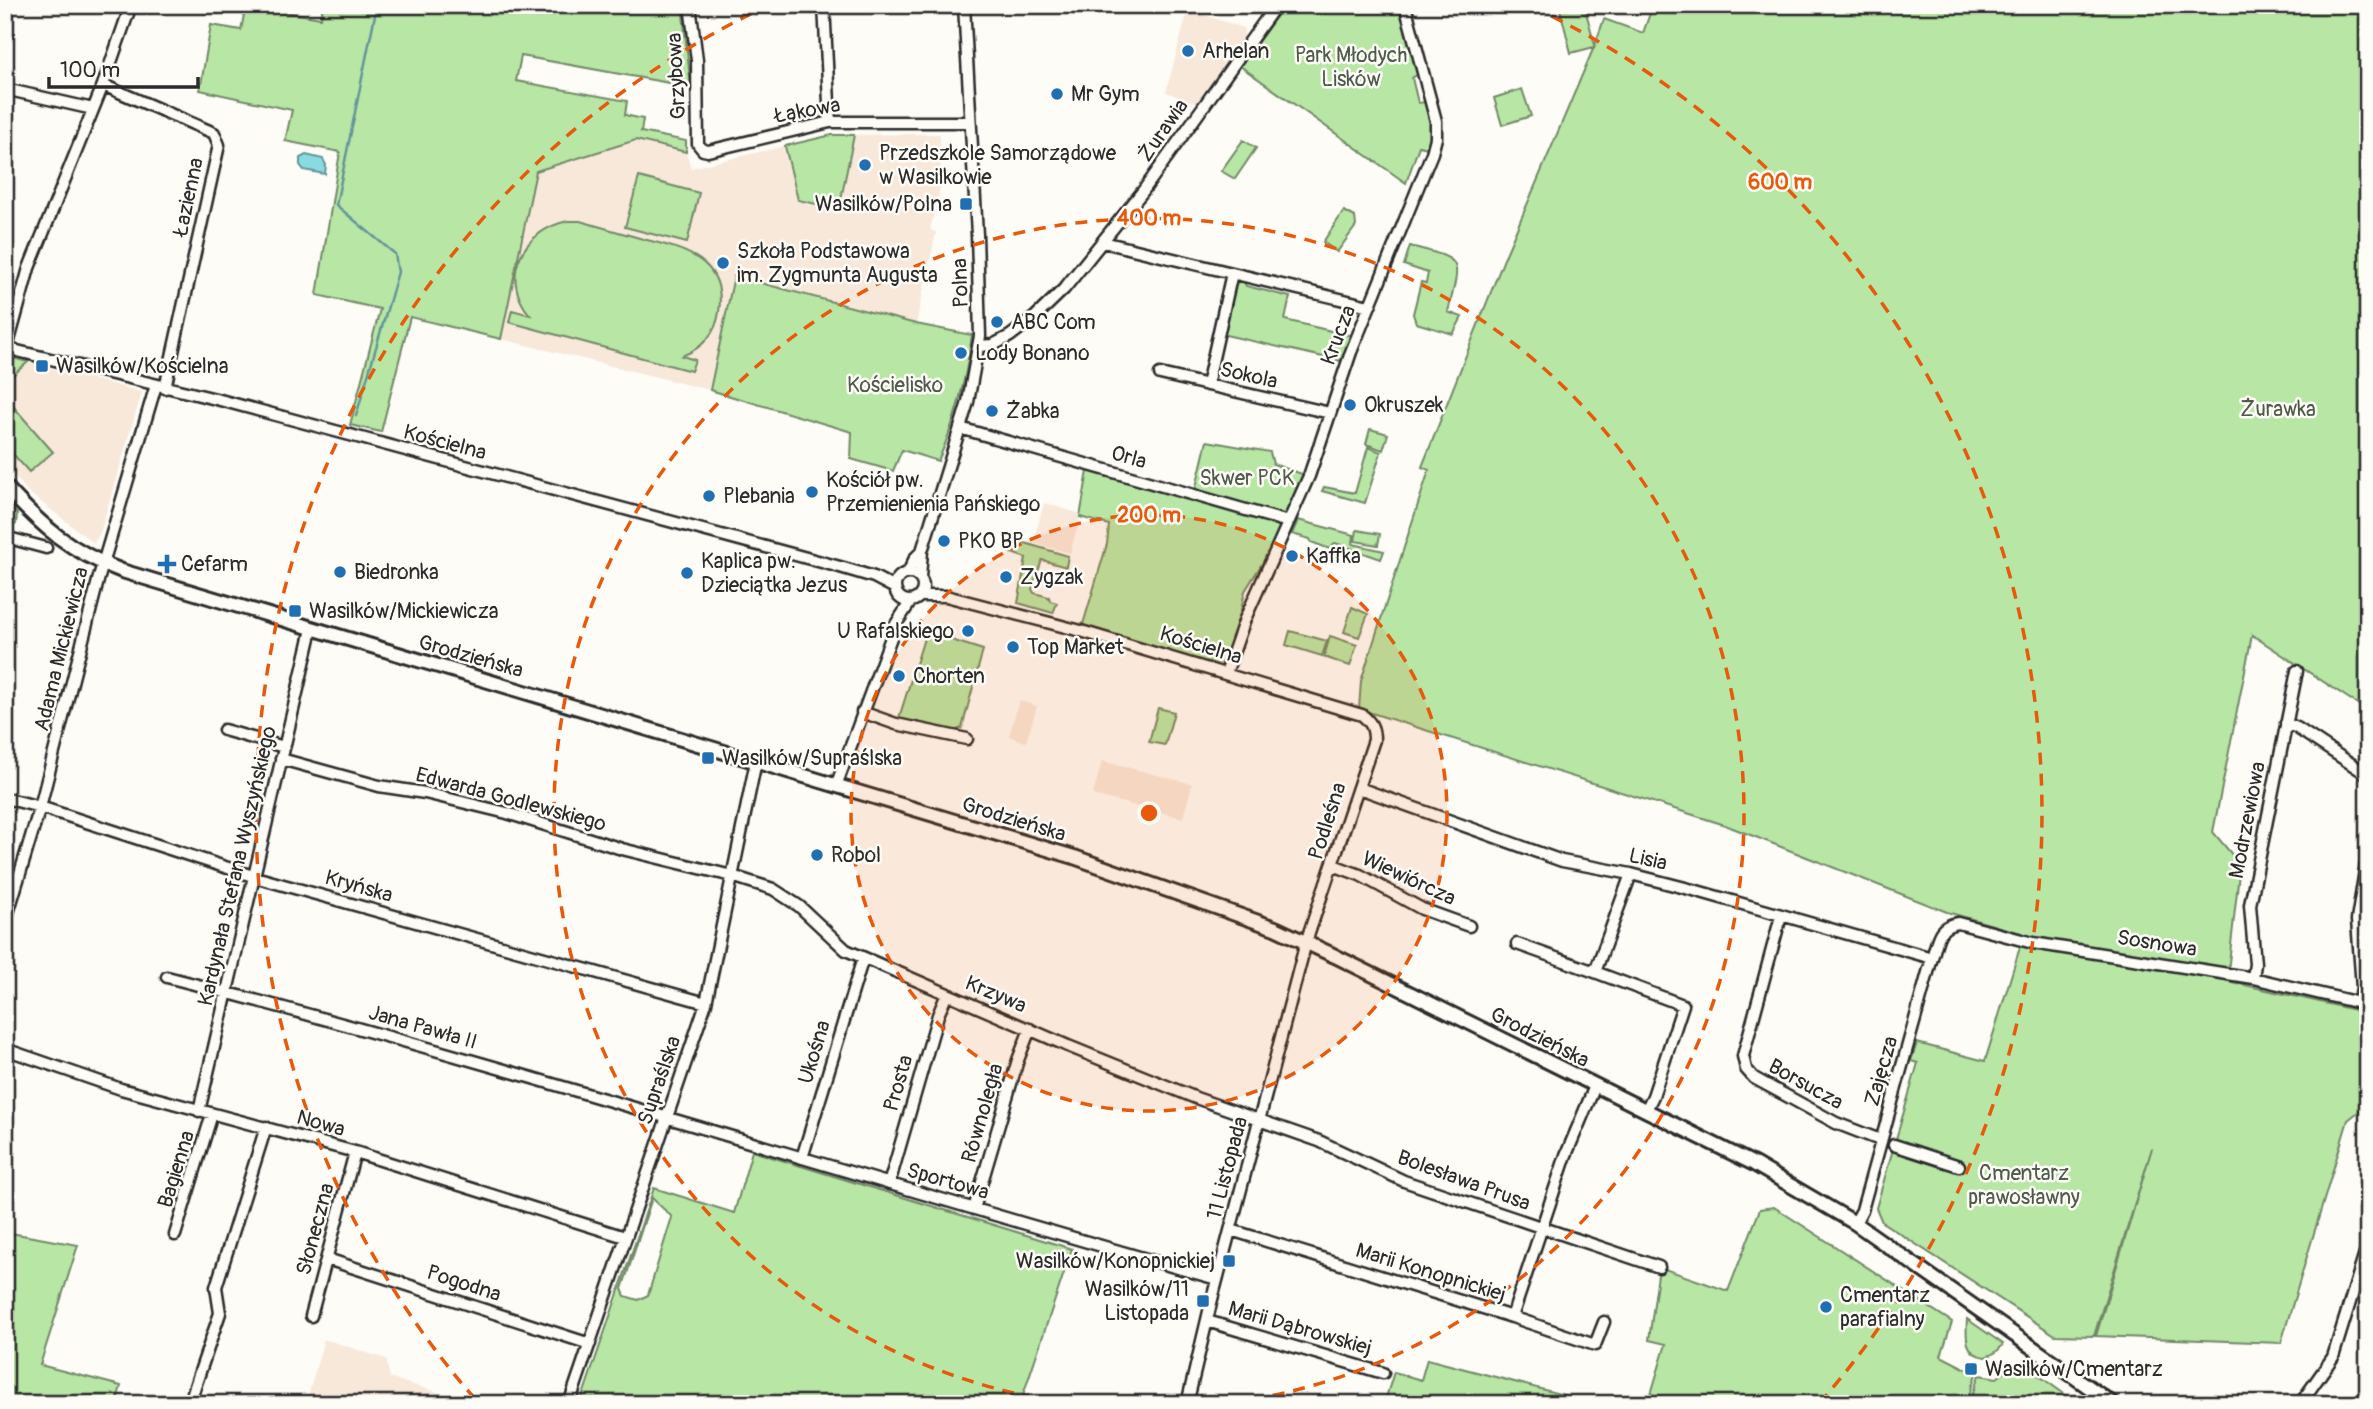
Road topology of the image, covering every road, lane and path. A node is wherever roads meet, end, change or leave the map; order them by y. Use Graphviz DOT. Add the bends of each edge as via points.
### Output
graph roads {
  1 [pos="131,5"];
  2 [pos="690,5"];
  3 [pos="824,5"];
  4 [pos="964,5"];
  5 [pos="1276,5"];
  6 [pos="1405,5"];
  7 [pos="103,85"];
  8 [pos="5,89"];
  9 [pos="93,109"];
  10 [pos="830,122"];
  11 [pos="970,122"];
  12 [pos="698,144"];
  13 [pos="1103,242"];
  14 [pos="1232,273"];
  15 [pos="1369,306"];
  16 [pos="979,346"];
  17 [pos="6,348"];
  18 [pos="1160,374"];
  19 [pos="1207,385"];
  20 [pos="160,386"];
  21 [pos="1330,413"];
  22 [pos="960,428"];
  23 [pos="5,486"];
  24 [pos="1288,522"];
  25 [pos="5,537"];
  26 [pos="46,548"];
  27 [pos="922,551"];
  28 [pos="102,564"];
  29 [pos="904,575"];
  30 [pos="874,577"];
  31 [pos="921,581"];
  32 [pos="897,593"];
  33 [pos="946,596"];
  34 [pos="916,598"];
  35 [pos="897,624"];
  36 [pos="312,629"];
  37 [pos="2297,671"];
  38 [pos="1226,673"];
  39 [pos="862,712"];
  40 [pos="1362,715"];
  41 [pos="2286,723"];
  42 [pos="224,730"];
  43 [pos="967,738"];
  44 [pos="284,747"];
  45 [pos="281,759"];
  46 [pos="756,761"];
  47 [pos="2368,775"];
  48 [pos="836,786"];
  49 [pos="1359,788"];
  50 [pos="5,798"];
  51 [pos="40,807"];
  52 [pos="2368,852"];
  53 [pos="1333,865"];
  54 [pos="1632,874"];
  55 [pos="253,876"];
  56 [pos="732,876"];
  57 [pos="1782,916"];
  58 [pos="5,923"];
  59 [pos="1469,926"];
  60 [pos="1941,929"];
  61 [pos="1306,943"];
  62 [pos="1517,944"];
  63 [pos="863,958"];
  64 [pos="1932,958"];
  65 [pos="1595,972"];
  66 [pos="167,977"];
  67 [pos="2253,978"];
  68 [pos="228,993"];
  69 [pos="947,994"];
  70 [pos="706,1003"];
  71 [pos="2364,1004"];
  72 [pos="1030,1029"];
  73 [pos="5,1049"];
  74 [pos="1595,1086"];
  75 [pos="1646,1110"];
  76 [pos="199,1111"];
  77 [pos="212,1114"];
  78 [pos="668,1118"];
  79 [pos="1260,1120"];
  80 [pos="266,1127"];
  81 [pos="1880,1140"];
  82 [pos="1894,1145"];
  83 [pos="355,1153"];
  84 [pos="802,1158"];
  85 [pos="1959,1166"];
  86 [pos="889,1184"];
  87 [pos="974,1209"];
  88 [pos="1855,1223"];
  89 [pos="1541,1228"];
  90 [pos="1231,1230"];
  91 [pos="175,1235"];
  92 [pos="625,1237"];
  93 [pos="2368,1244"];
  94 [pos="327,1259"];
  95 [pos="1659,1267"];
  96 [pos="1217,1279"];
  97 [pos="312,1316"];
  98 [pos="1512,1317"];
  99 [pos="1206,1321"];
  100 [pos="1604,1322"];
  101 [pos="590,1344"];
  102 [pos="1383,1373"];
  103 [pos="189,1404"];
  104 [pos="569,1404"];
  105 [pos="1187,1404"];
  106 [pos="2113,1404"];
  107 [pos="2300,1404"];
  1 -- 7 [label="street"];
  2 -- 12 [label="street, Grzybowa" via="697,60"];
  3 -- 10 [label="street"];
  4 -- 11 [label="street, Polna"];
  5 -- 13 [label="street, Żurawia"];
  6 -- 15 [label="street, Krucza" via="1436,121 1436,138"];
  7 -- 9 [label="street"];
  7 -- 20 [label="street, Łazienna" via="214,133 219,145"];
  8 -- 9 [label="street"];
  9 -- 17 [label="street" via="29,268"];
  10 -- 11 [label="street, Łąkowa"];
  10 -- 12 [label="street, Łąkowa" via="708,151"];
  11 -- 16 [label="street, Polna"];
  13 -- 14 [label="street"];
  13 -- 16 [label="street, Żurawia" via="1035,317 1002,342"];
  14 -- 15 [label="street"];
  14 -- 19 [label="street"];
  15 -- 21 [label="street, Krucza"];
  16 -- 22 [label="street, Polna"];
  17 -- 20 [label="street, Kościelna"];
  18 -- 19 [label="street, Sokola"];
  19 -- 21 [label="street, Sokola"];
  20 -- 28 [label="street, Adama Mickiewicza"];
  20 -- 30 [label="street, Kościelna"];
  21 -- 24 [label="street, Krucza"];
  22 -- 24 [label="street, Orla"];
  22 -- 27 [label="street, Polna"];
  23 -- 28 [label="main road, Grodzieńska" via="63,542"];
  24 -- 38 [label="street, Krucza" via="1248,610"];
  25 -- 26 [label="street"];
  27 -- 29 [label="street, Polna"];
  27 -- 31 [label="street, Polna"];
  28 -- 36 [label="main road, Grodzieńska"];
  28 -- 51 [label="street, Adama Mickiewicza"];
  29 -- 30 [label="street, Kościelna"];
  29 -- 31 [label="street, Kościelna"];
  29 -- 32 [label="street, Polna"];
  30 -- 32 [label="street, Kościelna"];
  31 -- 33 [label="street, Kościelna"];
  31 -- 34 [label="street, Polna"];
  32 -- 34 [label="street, Kościelna"];
  32 -- 35 [label="street"];
  33 -- 34 [label="street, Kościelna"];
  33 -- 38 [label="street, Kościelna"];
  34 -- 35 [label="street"];
  35 -- 39 [label="street"];
  36 -- 44 [label="street, Kardynała Stefana Wyszyńskiego"];
  36 -- 46 [label="main road, Grodzieńska"];
  37 -- 41 [label="street, Modrzewiowa"];
  38 -- 40 [label="street, Kościelna"];
  39 -- 43 [label="street"];
  39 -- 48 [label="street"];
  40 -- 49 [label="street, Podleśna" via="1372,725 1374,740"];
  41 -- 47 [label="street"];
  41 -- 67 [label="street, Modrzewiowa" via="2250,905"];
  42 -- 44 [label="street"];
  44 -- 45 [label="street, Kardynała Stefana Wyszyńskiego"];
  45 -- 55 [label="street, Kardynała Stefana Wyszyńskiego"];
  45 -- 56 [label="street, Edwarda Godlewskiego" via="507,813 622,849"];
  46 -- 48 [label="main road, Grodzieńska"];
  46 -- 56 [label="street, Supraślska"];
  48 -- 61 [label="main road, Grodzieńska" via="1074,857"];
  49 -- 53 [label="street, Podleśna"];
  49 -- 54 [label="street, Lisia" via="1562,861"];
  50 -- 51 [label="street, Kryńska"];
  51 -- 55 [label="street, Kryńska"];
  51 -- 58 [label="street, Adama Mickiewicza"];
  52 -- 71 [label="street" via="2357,920"];
  53 -- 59 [label="street, Wiewiórcza" via="1422,909"];
  53 -- 61 [label="street, Podleśna"];
  54 -- 57 [label="street, Lisia"];
  54 -- 65 [label="street"];
  55 -- 68 [label="street, Kardynała Stefana Wyszyńskiego"];
  55 -- 70 [label="street, Kryńska"];
  56 -- 63 [label="street, Krzywa" via="773,889 799,906 846,950"];
  56 -- 70 [label="street, Supraślska"];
  57 -- 64 [label="street, Lisia"];
  57 -- 81 [label="street, Borsucza" via="1743,1056 1746,1069 1754,1078 1836,1123"];
  60 -- 64 [label="street, Zajęcza"];
  60 -- 67 [label="street, Sosnowa" via="1958,923 2033,943"];
  61 -- 74 [label="main road, Grodzieńska"];
  61 -- 79 [label="street, 11 Listopada"];
  62 -- 65 [label="street"];
  63 -- 69 [label="street, Krzywa"];
  63 -- 84 [label="street, Ukośna"];
  64 -- 81 [label="street, Zajęcza"];
  65 -- 75 [label="street" via="1684,1005"];
  66 -- 68 [label="street, Jana Pawła II"];
  67 -- 71 [label="street, Sosnowa"];
  68 -- 76 [label="street, Kardynała Stefana Wyszyńskiego"];
  68 -- 78 [label="street, Jana Pawła II"];
  69 -- 72 [label="street, Krzywa"];
  69 -- 86 [label="street, Prosta"];
  70 -- 78 [label="street, Supraślska"];
  72 -- 79 [label="street, Krzywa"];
  72 -- 87 [label="street, Równoległa"];
  73 -- 76 [label="street, Nowa"];
  74 -- 75 [label="main road, Grodzieńska"];
  74 -- 89 [label="street"];
  75 -- 88 [label="main road, Grodzieńska" via="1754,1164"];
  76 -- 77 [label="street, Nowa"];
  77 -- 80 [label="street, Nowa"];
  77 -- 91 [label="street, Bagienna"];
  78 -- 84 [label="street, Sportowa"];
  78 -- 92 [label="street, Supraślska"];
  79 -- 89 [label="street, Bolesława Prusa" via="1319,1141 1404,1181"];
  79 -- 90 [label="street, 11 Listopada"];
  80 -- 83 [label="street, Nowa"];
  80 -- 103 [label="street" via="216,1287 220,1313"];
  81 -- 88 [label="street, Zajęcza"];
  82 -- 85 [label="street"];
  83 -- 92 [label="street, Nowa"];
  83 -- 94 [label="street, Słoneczna"];
  84 -- 86 [label="street, Sportowa"];
  86 -- 87 [label="street, Sportowa"];
  87 -- 96 [label="street, Sportowa"];
  88 -- 106 [label="main road, Grodzieńska"];
  89 -- 95 [label="street, Bolesława Prusa"];
  89 -- 98 [label="street"];
  90 -- 96 [label="street, 11 Listopada"];
  90 -- 98 [label="street, Marii Konopnickiej"];
  92 -- 101 [label="street, Supraślska"];
  93 -- 107 [label="street" via="2333,1357"];
  94 -- 97 [label="street, Słoneczna"];
  94 -- 101 [label="street, Pogodna"];
  96 -- 99 [label="street, 11 Listopada"];
  98 -- 100 [label="street, Marii Konopnickiej" via="1595,1345"];
  99 -- 102 [label="street, Marii Dąbrowskiej"];
  99 -- 105 [label="street, 11 Listopada"];
  101 -- 104 [label="street, Supraślska"];
}
